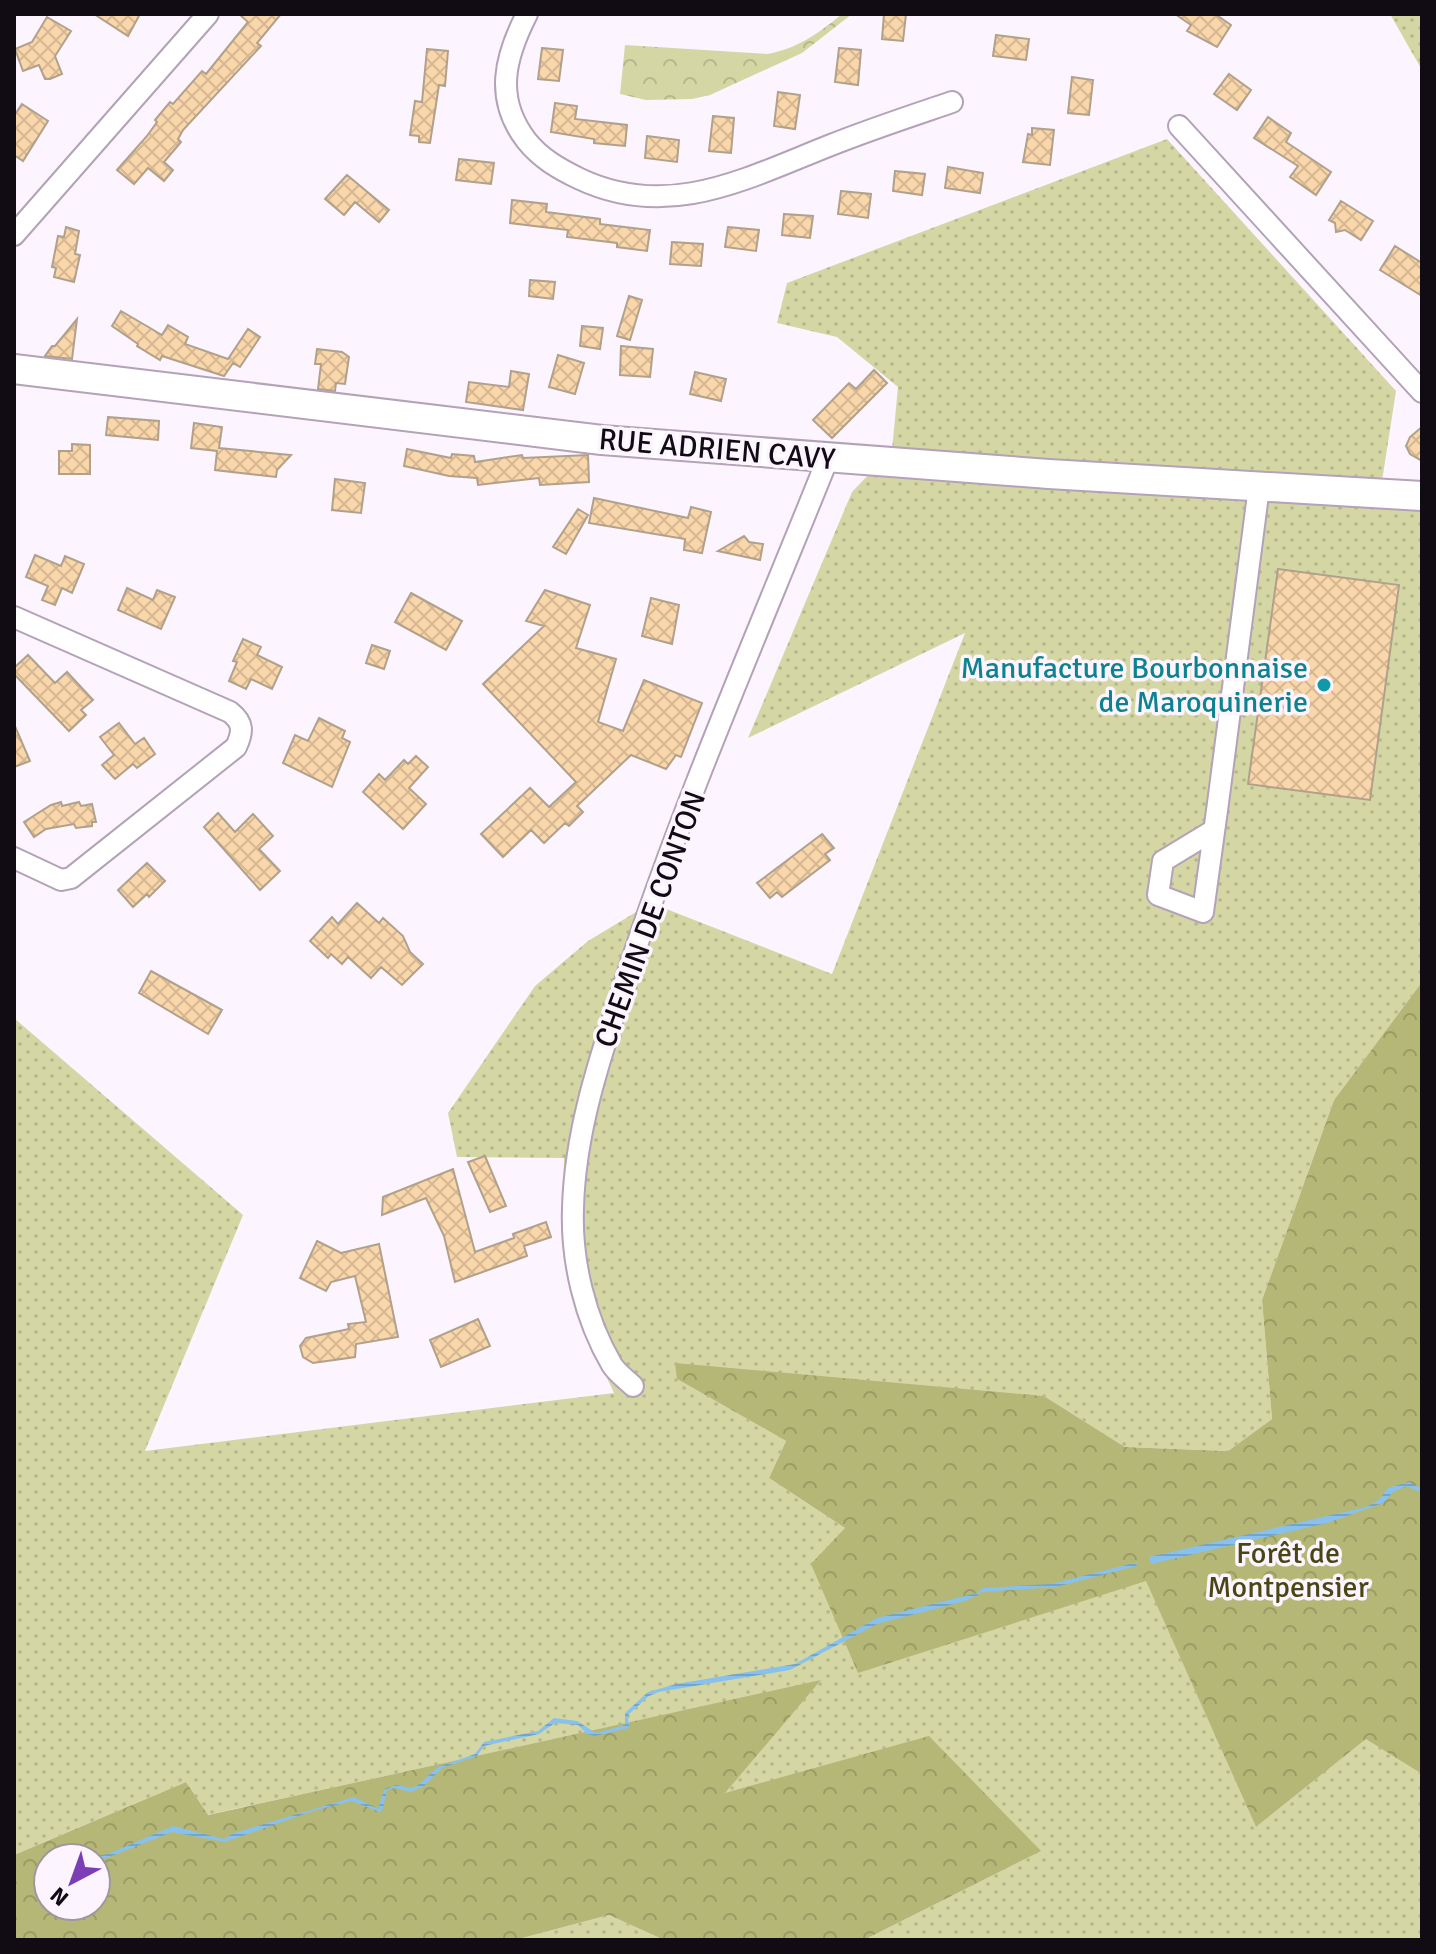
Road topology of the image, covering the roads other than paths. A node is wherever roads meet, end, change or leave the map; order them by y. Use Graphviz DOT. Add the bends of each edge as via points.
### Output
graph roads {
  1 [pos="208,14"];
  2 [pos="527,14"];
  3 [pos="952,102"];
  4 [pos="1179,126"];
  5 [pos="14,235"];
  6 [pos="14,369"];
  7 [pos="1422,392"];
  8 [pos="828,458"];
  9 [pos="1259,487"];
  10 [pos="1422,496"];
  11 [pos="14,617"];
  12 [pos="1214,830"];
  13 [pos="14,858"];
  14 [pos="633,1386"];
  1 -- 5 [label="street"];
  2 -- 3 [label="street" via="509,54 506,89 519,130 549,162 624,194 686,196 721,188"];
  4 -- 7 [label="street"];
  6 -- 8 [label="main road, RUE ADRIEN CAVY" via="602,440"];
  8 -- 9 [label="main road, RUE ADRIEN CAVY"];
  8 -- 14 [label="street, CHEMIN DE CONTON" via="651,903 594,1076 581,1134 573,1207 575,1260 588,1310 613,1367"];
  9 -- 10 [label="main road, RUE ADRIEN CAVY"];
  9 -- 12 [label="street"];
  11 -- 13 [label="street" via="230,712 239,719 242,734 236,747 71,878 61,880"];
}
